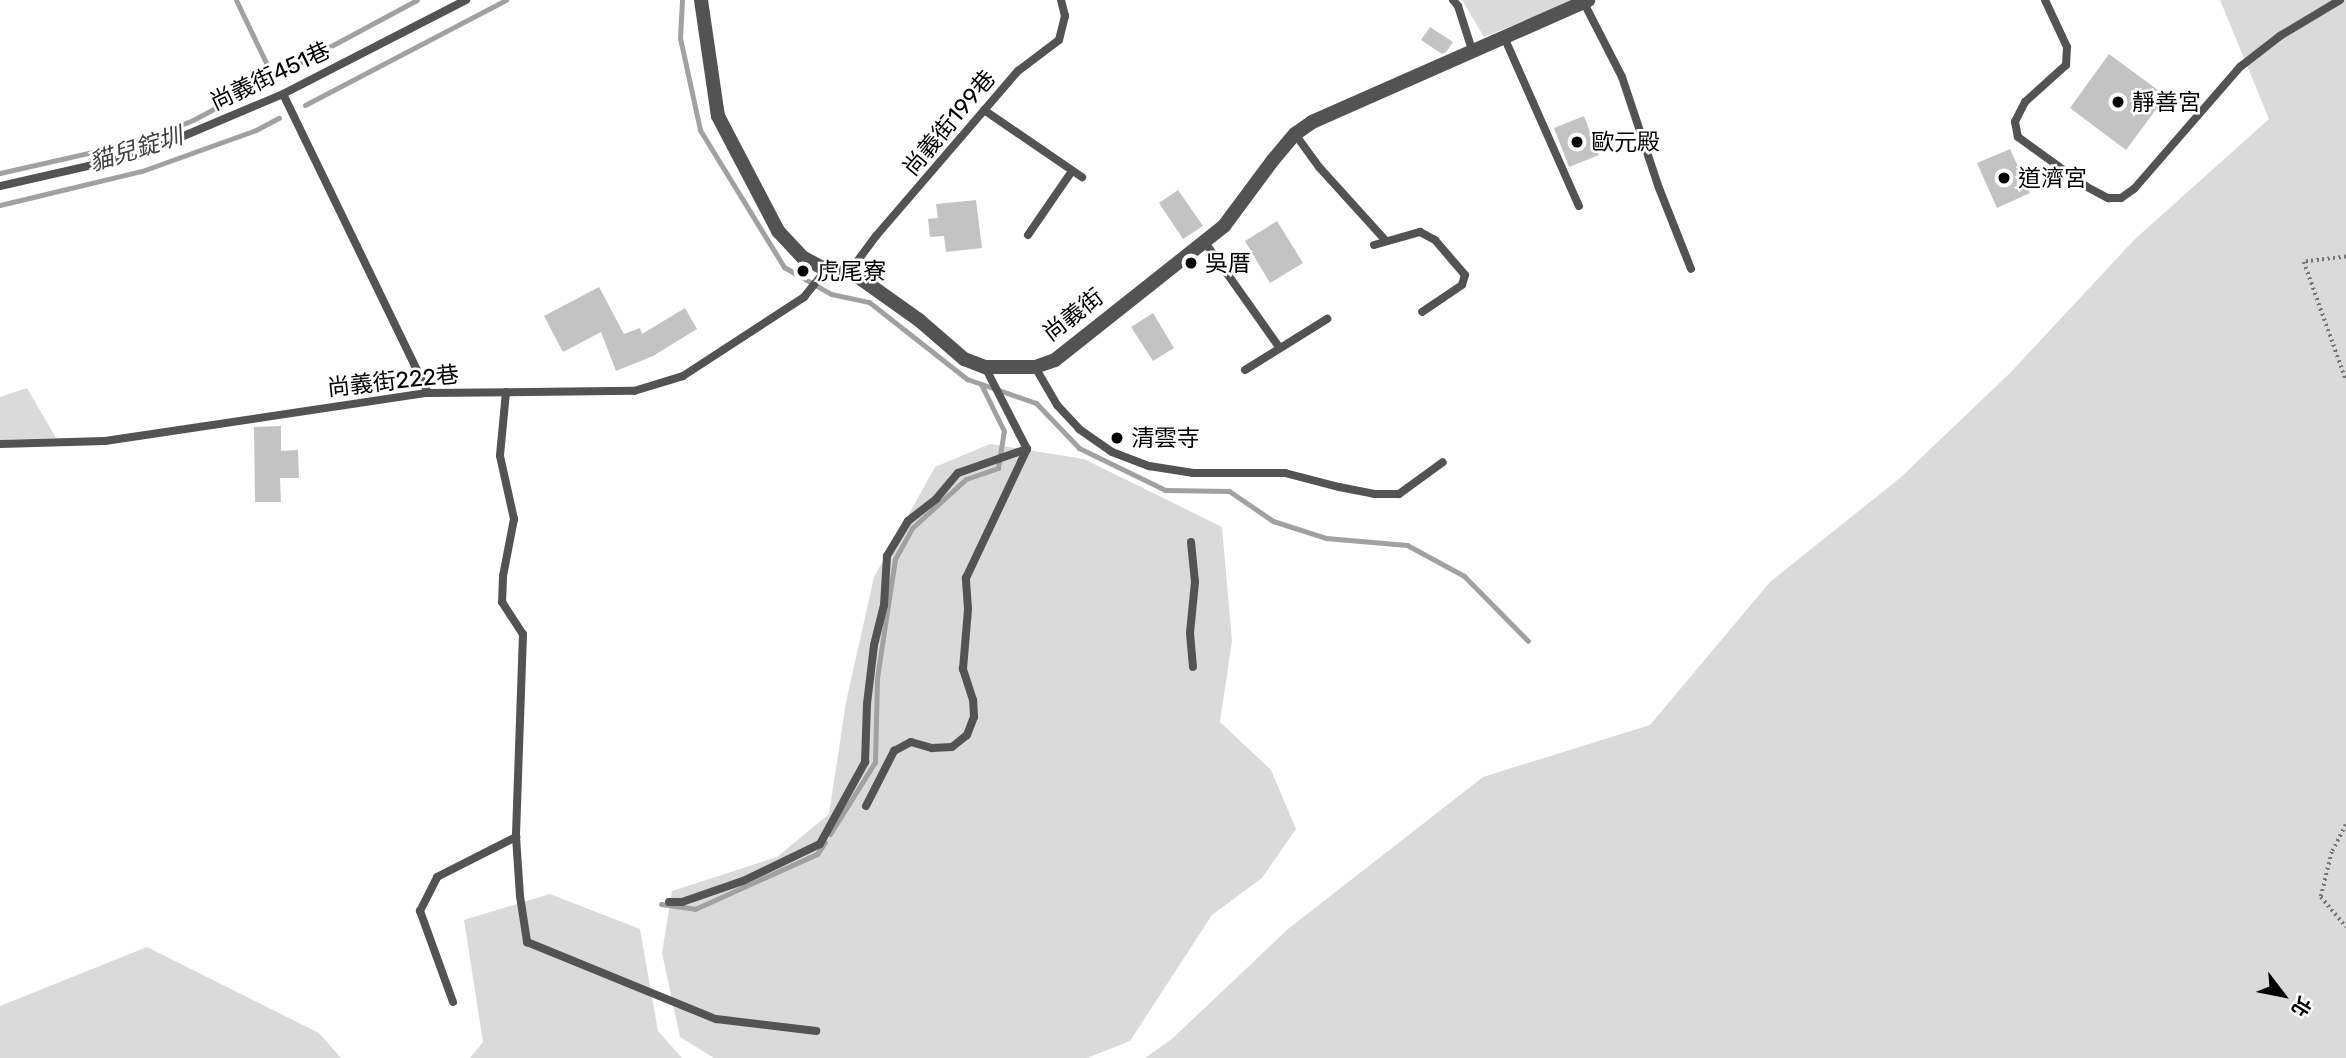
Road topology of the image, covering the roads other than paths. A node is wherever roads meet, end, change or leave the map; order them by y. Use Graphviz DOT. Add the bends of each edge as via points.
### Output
graph roads {
  1 [pos="466,0"];
  2 [pos="701,0"];
  3 [pos="1061,0"];
  4 [pos="1452,0"];
  5 [pos="2045,0"];
  6 [pos="2340,0"];
  7 [pos="1586,2"];
  8 [pos="1504,37"];
  9 [pos="1472,50"];
  10 [pos="283,94"];
  11 [pos="984,110"];
  12 [pos="1295,135"];
  13 [pos="1072,171"];
  14 [pos="1082,177"];
  15 [pos="0,186"];
  16 [pos="1579,206"];
  17 [pos="1028,235"];
  18 [pos="1204,242"];
  19 [pos="1386,242"];
  20 [pos="1374,245"];
  21 [pos="826,270"];
  22 [pos="1691,270"];
  23 [pos="850,271"];
  24 [pos="1422,312"];
  25 [pos="1327,319"];
  26 [pos="1279,347"];
  27 [pos="1035,367"];
  28 [pos="1245,370"];
  29 [pos="987,371"];
  30 [pos="506,392"];
  31 [pos="428,393"];
  32 [pos="0,444"];
  33 [pos="1027,449"];
  34 [pos="1443,462"];
  35 [pos="1191,542"];
  36 [pos="1193,667"];
  37 [pos="866,806"];
  38 [pos="516,837"];
  39 [pos="669,902"];
  40 [pos="453,1002"];
  41 [pos="816,1031"];
  1 -- 10 [label="lane, 尚義街451巷"];
  2 -- 21 [label="street" via="718,116 778,230 802,257"];
  3 -- 11 [label="lane, 尚義街199巷" via="1065,16 1059,40 1018,71"];
  4 -- 9 [label="lane"];
  5 -- 6 [label="lane" via="2067,47 2066,65 2025,102 2015,122 2018,137 2087,187 2108,198 2121,198 2134,189 2240,67"];
  7 -- 8 [label="street, 尚義街"];
  7 -- 22 [label="lane" via="1622,76"];
  8 -- 9 [label="street, 尚義街"];
  8 -- 16 [label="lane"];
  9 -- 12 [label="street, 尚義街" via="1345,106"];
  10 -- 15 [label="lane, 尚義街451巷" via="141,154"];
  10 -- 31 [label="lane"];
  11 -- 13 [label="lane"];
  11 -- 23 [label="lane, 尚義街199巷"];
  12 -- 18 [label="street, 尚義街" via="1224,226"];
  12 -- 19 [label="lane"];
  13 -- 14 [label="lane"];
  13 -- 17 [label="lane"];
  18 -- 26 [label="lane"];
  18 -- 27 [label="street, 尚義街" via="1055,360"];
  19 -- 20 [label="lane"];
  19 -- 24 [label="lane" via="1420,232 1435,240 1465,275 1462,285"];
  21 -- 23 [label="street"];
  21 -- 30 [label="lane, 尚義街222巷" via="807,294 683,376 634,391"];
  23 -- 29 [label="street, 尚義街" via="964,359"];
  25 -- 26 [label="lane"];
  26 -- 28 [label="lane"];
  27 -- 29 [label="street, 尚義街"];
  27 -- 34 [label="lane" via="1057,405 1079,429 1112,452 1149,466 1193,473 1285,473 1363,492 1399,494"];
  29 -- 33 [label="lane"];
  30 -- 31 [label="lane, 尚義街222巷"];
  30 -- 38 [label="lane" via="500,456 514,519 502,602 523,634"];
  31 -- 32 [label="lane, 尚義街222巷" via="105,441"];
  33 -- 37 [label="lane" via="966,578 963,669 974,717 967,735 952,747 911,743 894,751"];
  33 -- 39 [label="lane" via="958,473 936,499 908,521 887,556 884,605 867,704 865,762 820,844 743,881 682,902"];
  35 -- 36 [label="lane"];
  38 -- 40 [label="lane" via="437,877 420,911"];
  38 -- 41 [label="lane" via="527,942 716,1019"];
}
